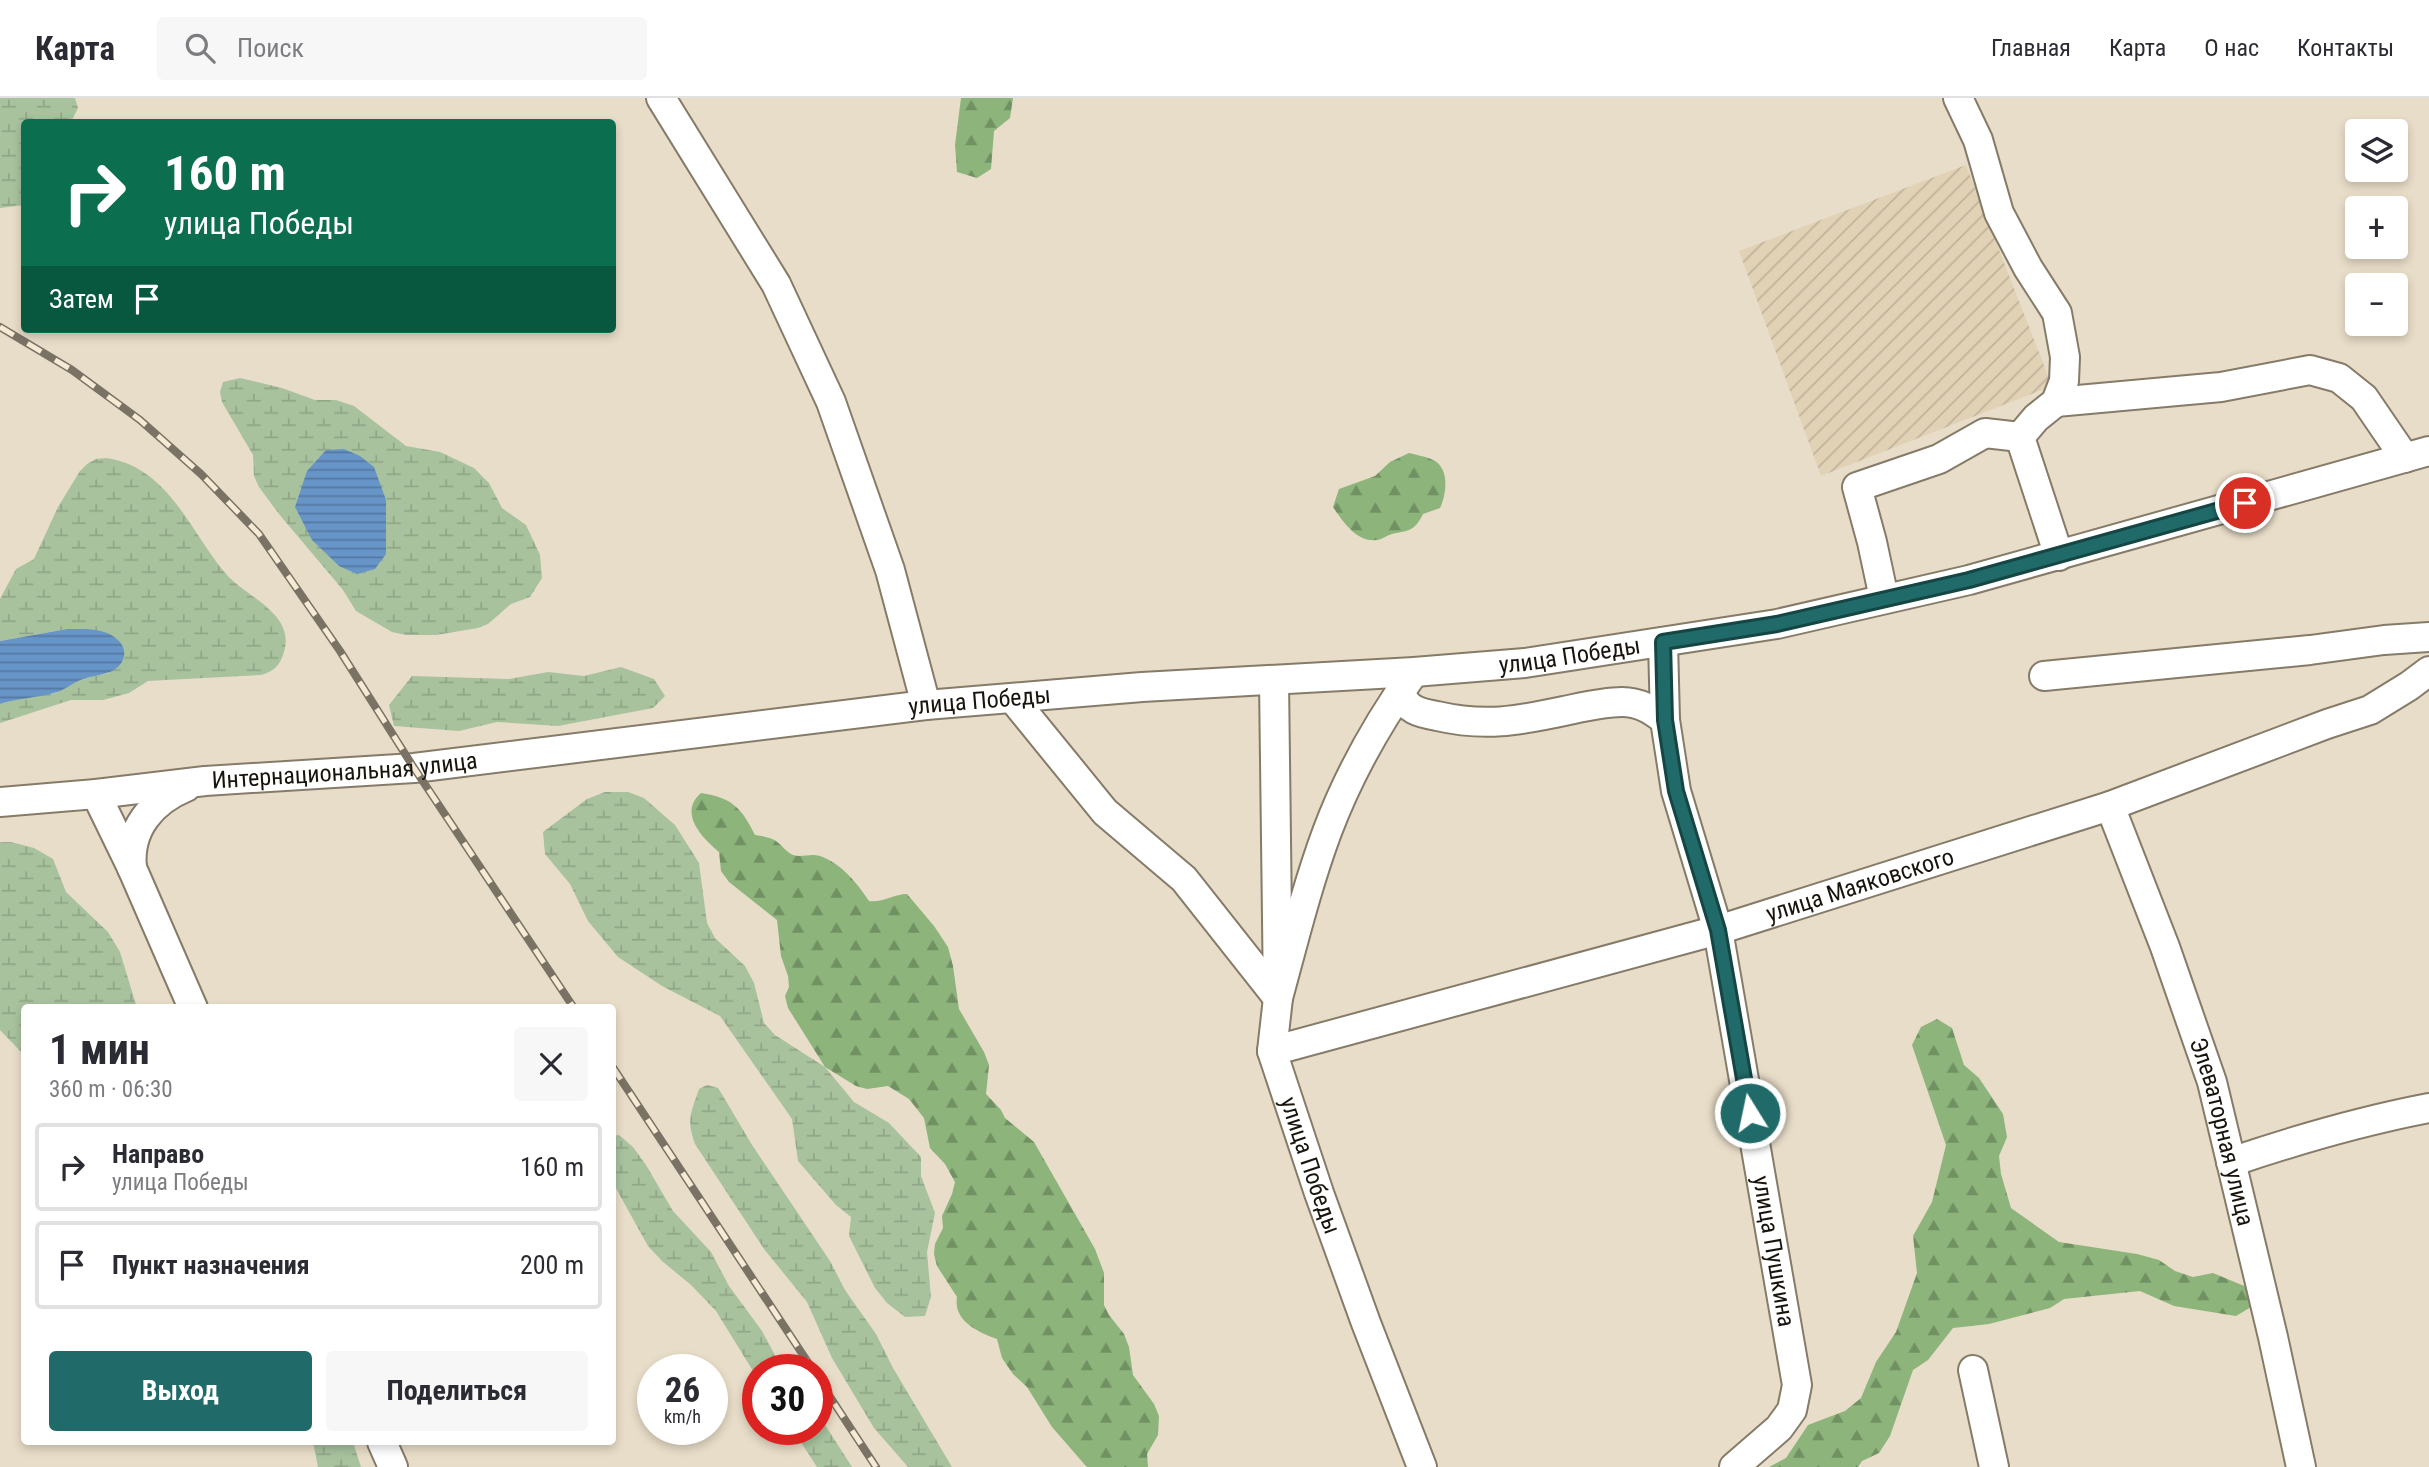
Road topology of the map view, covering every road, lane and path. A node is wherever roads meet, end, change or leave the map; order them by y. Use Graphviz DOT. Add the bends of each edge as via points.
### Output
graph roads {
  1 [pos="661,98"];
  2 [pos="1958,98"];
  3 [pos="2056,402"];
  4 [pos="2020,437"];
  5 [pos="2417,454"];
  6 [pos="2059,556"];
  7 [pos="1884,598"];
  8 [pos="2429,637"];
  9 [pos="1663,642"];
  10 [pos="2429,671"];
  11 [pos="2044,676"];
  12 [pos="1273,680"];
  13 [pos="1407,682"];
  14 [pos="1013,699"];
  15 [pos="926,705"];
  16 [pos="1665,720"];
  17 [pos="689,736"];
  18 [pos="205,781"];
  19 [pos="96,794"];
  20 [pos="0,802"];
  21 [pos="2110,806"];
  22 [pos="132,868"];
  23 [pos="1718,930"];
  24 [pos="1278,998"];
  25 [pos="191,1004"];
  26 [pos="1272,1051"];
  27 [pos="2429,1108"];
  28 [pos="2231,1162"];
  29 [pos="1973,1370"];
  30 [pos="383,1445"];
  31 [pos="393,1467"];
  32 [pos="1422,1467"];
  33 [pos="1734,1467"];
  34 [pos="1994,1467"];
  35 [pos="2301,1467"];
  1 -- 15 [label="street" via="776,284 831,402 890,570"];
  2 -- 3 [label="street" via="1978,140 1999,213 2057,313 2065,357 2064,381"];
  3 -- 4 [label="street"];
  3 -- 5 [label="street" via="2221,387 2310,370 2339,378"];
  4 -- 6 [label="street"];
  4 -- 7 [label="street" via="1985,433 1939,459 1857,487"];
  5 -- 6 [label="street, улица Победы"];
  6 -- 7 [label="street, улица Победы"];
  7 -- 9 [label="street, улица Победы" via="1777,624"];
  8 -- 11 [label="street"];
  9 -- 13 [label="street, улица Победы"];
  9 -- 16 [label="street, улица Пушкина"];
  10 -- 21 [label="street, улица Маяковского" via="2370,710"];
  12 -- 13 [label="street, улица Победы"];
  12 -- 14 [label="street, улица Победы"];
  12 -- 24 [label="street, улица Победы"];
  13 -- 16 [label="street" via="1403,702 1415,711 1469,723 1525,720 1623,702 1642,704"];
  13 -- 24 [label="street" via="1353,775 1326,835"];
  14 -- 15 [label="street, улица Победы"];
  14 -- 24 [label="street" via="1105,812 1184,879"];
  15 -- 17 [label="street, улица Победы"];
  16 -- 23 [label="street, улица Пушкина" via="1676,791"];
  17 -- 18 [label="street, Интернациональная улица" via="414,768"];
  18 -- 19 [label="street, Интернациональная улица"];
  18 -- 22 [label="street" via="171,793 153,807 134,839"];
  19 -- 20 [label="street, Интернациональная улица"];
  19 -- 22 [label="street"];
  21 -- 23 [label="street, улица Маяковского"];
  21 -- 28 [label="street, Элеваторная улица" via="2212,1082"];
  22 -- 25 [label="street"];
  23 -- 26 [label="street, улица Маяковского"];
  23 -- 33 [label="street, улица Пушкина" via="1797,1385 1792,1410 1779,1428"];
  24 -- 26 [label="street, улица Победы"];
  26 -- 32 [label="street, улица Победы" via="1361,1310"];
  27 -- 28 [label="street" via="2363,1121"];
  28 -- 35 [label="street, Элеваторная улица"];
  29 -- 34 [label="street"];
  30 -- 31 [label="street"];
}
